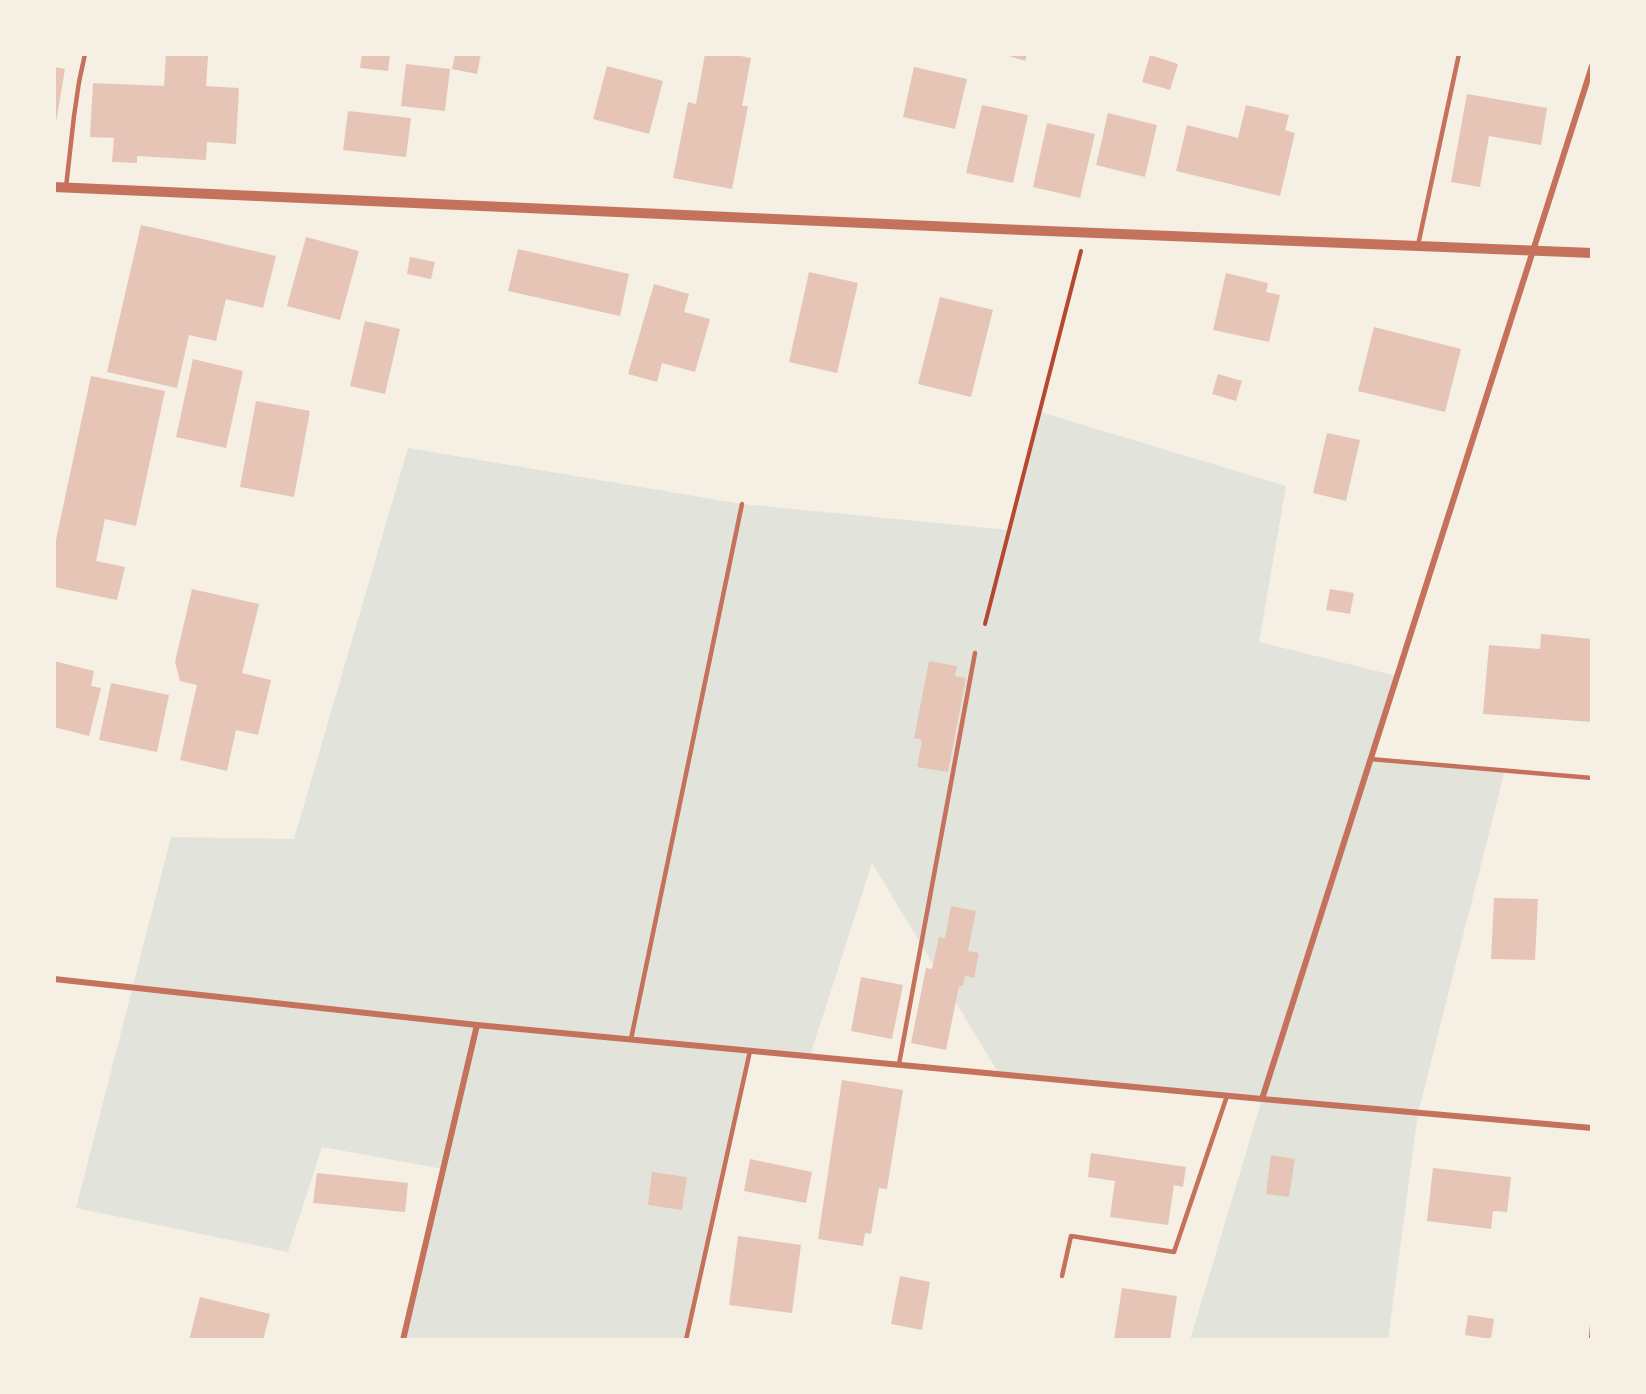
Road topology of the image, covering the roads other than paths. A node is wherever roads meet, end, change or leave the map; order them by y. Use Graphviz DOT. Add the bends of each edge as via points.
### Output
graph roads {
  1 [pos="85,54"];
  2 [pos="1460,54"];
  3 [pos="1592,66"];
  4 [pos="54,187"];
  5 [pos="66,188"];
  6 [pos="1418,246"];
  7 [pos="1532,251"];
  8 [pos="1592,253"];
  9 [pos="742,504"];
  10 [pos="975,653"];
  11 [pos="1371,759"];
  12 [pos="1592,777"];
  13 [pos="54,979"];
  14 [pos="477,1025"];
  15 [pos="630,1039"];
  16 [pos="750,1051"];
  17 [pos="898,1064"];
  18 [pos="1227,1096"];
  19 [pos="1262,1099"];
  20 [pos="1592,1128"];
  21 [pos="1062,1276"];
  22 [pos="1592,1327"];
  23 [pos="403,1340"];
  24 [pos="686,1340"];
  25 [pos="1591,1340"];
  1 -- 5 [label="lane"];
  2 -- 6 [label="lane"];
  3 -- 7 [label="street"];
  4 -- 5 [label="street"];
  5 -- 6 [label="street"];
  6 -- 7 [label="street"];
  7 -- 8 [label="street"];
  7 -- 11 [label="street"];
  9 -- 15 [label="lane"];
  10 -- 17 [label="lane"];
  11 -- 12 [label="lane"];
  11 -- 19 [label="street"];
  13 -- 14 [label="street"];
  14 -- 15 [label="street"];
  14 -- 23 [label="street"];
  15 -- 16 [label="street"];
  16 -- 17 [label="street"];
  16 -- 24 [label="lane"];
  17 -- 18 [label="street"];
  18 -- 19 [label="street"];
  18 -- 21 [label="lane" via="1174,1252 1071,1236"];
  19 -- 20 [label="street"];
  22 -- 25 [label="lane"];
}
